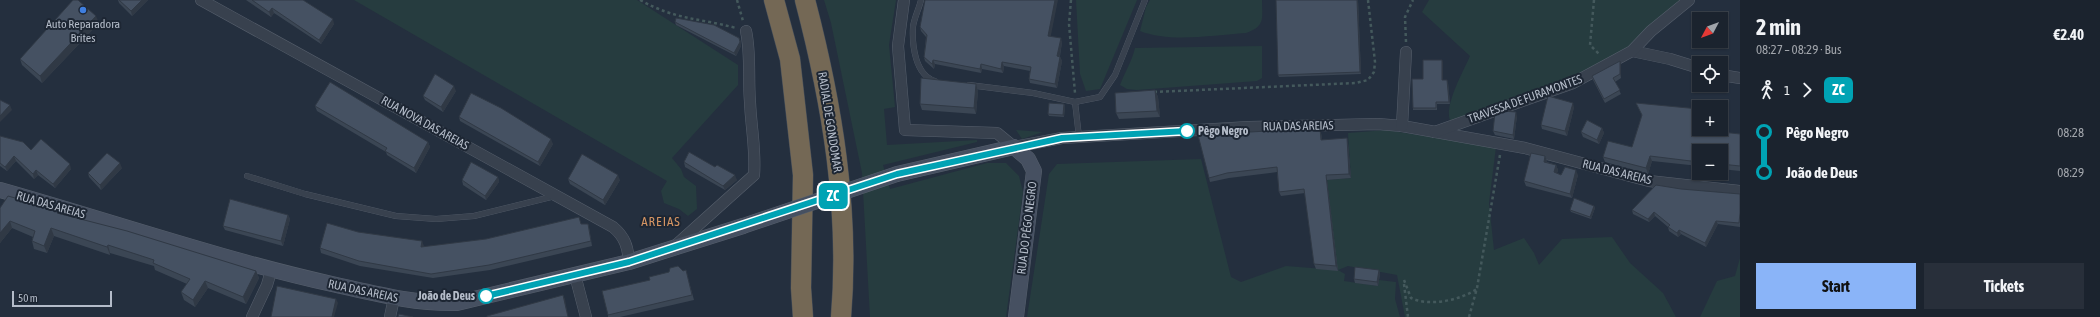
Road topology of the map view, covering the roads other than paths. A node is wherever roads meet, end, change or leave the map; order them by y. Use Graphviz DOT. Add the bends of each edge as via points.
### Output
graph roads {
  1 [pos="201,0"];
  2 [pos="774,0"];
  3 [pos="805,0"];
  4 [pos="904,0"];
  5 [pos="921,0"];
  6 [pos="1145,0"];
  7 [pos="1689,0"];
  8 [pos="746,31"];
  9 [pos="1632,51"];
  10 [pos="1406,52"];
  11 [pos="1692,66"];
  12 [pos="1728,76"];
  13 [pos="1740,78"];
  14 [pos="939,82"];
  15 [pos="961,85"];
  16 [pos="1075,102"];
  17 [pos="1402,126"];
  18 [pos="1433,132"];
  19 [pos="1079,137"];
  20 [pos="1014,147"];
  21 [pos="247,176"];
  22 [pos="0,190"];
  23 [pos="1740,191"];
  24 [pos="556,196"];
  25 [pos="674,247"];
  26 [pos="629,262"];
  27 [pos="271,270"];
  28 [pos="844,272"];
  29 [pos="575,275"];
  30 [pos="801,288"];
  31 [pos="394,298"];
  32 [pos="252,317"];
  33 [pos="390,317"];
  34 [pos="586,317"];
  35 [pos="797,317"];
  36 [pos="803,317"];
  37 [pos="841,317"];
  38 [pos="851,317"];
  39 [pos="1016,317"];
  1 -- 24 [label="street, RUA NOVA DAS AREIAS"];
  2 -- 30 [label="highway" via="790,59 803,175"];
  3 -- 28 [label="highway, RADIAL DE GONDOMAR" via="819,53 836,147"];
  4 -- 20 [label="street" via="898,46 905,130 997,134"];
  5 -- 14 [label="lane" via="913,27 916,62 928,79"];
  6 -- 16 [label="lane" via="1115,74 1100,97"];
  7 -- 9 [label="street, TRAVESSA DE FURAMONTES" via="1651,31"];
  8 -- 25 [label="street" via="754,175"];
  9 -- 11 [label="street"];
  9 -- 18 [label="street, TRAVESSA DE FURAMONTES" via="1573,83"];
  10 -- 17 [label="street"];
  12 -- 13 [label="street"];
  15 -- 16 [label="lane" via="1033,93"];
  16 -- 19 [label="lane"];
  17 -- 18 [label="street, RUA DAS AREIAS"];
  17 -- 19 [label="street, RUA DAS AREIAS" via="1378,124 1249,127"];
  18 -- 23 [label="street, RUA DAS AREIAS" via="1502,143 1649,181"];
  19 -- 20 [label="street, RUA DAS AREIAS"];
  20 -- 25 [label="street, RUA DAS AREIAS, bridge" via="897,174"];
  20 -- 39 [label="street, RUA DO PÊGO NEGRO" via="1028,159 1034,171"];
  21 -- 24 [label="lane" via="305,194 396,216 436,219 474,216"];
  22 -- 27 [label="street, RUA DAS AREIAS"];
  24 -- 26 [label="street, RUA NOVA DAS AREIAS" via="622,234"];
  25 -- 26 [label="street, RUA DAS AREIAS"];
  26 -- 29 [label="street, RUA DAS AREIAS"];
  27 -- 31 [label="street, RUA DAS AREIAS"];
  27 -- 32 [label="street"];
  28 -- 37 [label="highway, RADIAL DE GONDOMAR"];
  28 -- 38 [label="highway"];
  29 -- 31 [label="street, RUA DAS AREIAS" via="456,303 433,304"];
  29 -- 34 [label="street"];
  30 -- 35 [label="highway"];
  30 -- 36 [label="highway"];
  31 -- 33 [label="street"];
}
